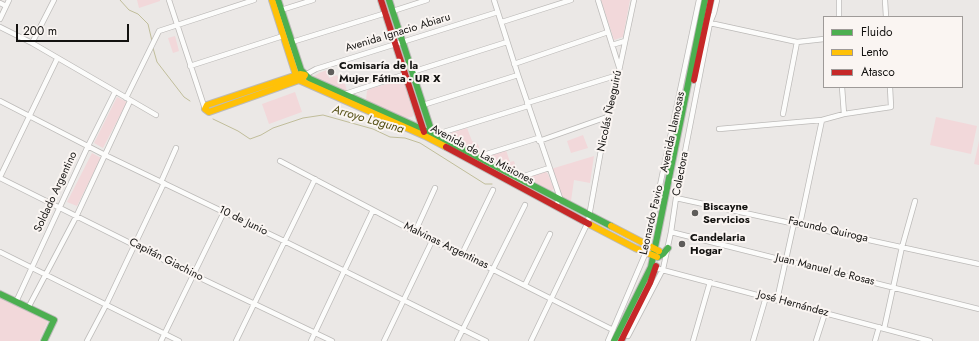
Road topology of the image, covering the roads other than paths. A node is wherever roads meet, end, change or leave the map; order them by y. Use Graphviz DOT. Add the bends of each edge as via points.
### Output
graph roads {
  1 [pos="10,0"];
  2 [pos="54,0"];
  3 [pos="169,0"];
  4 [pos="254,0"];
  5 [pos="272,0"];
  6 [pos="278,0"];
  7 [pos="313,0"];
  8 [pos="382,0"];
  9 [pos="389,0"];
  10 [pos="427,0"];
  11 [pos="494,0"];
  12 [pos="571,0"];
  13 [pos="598,0"];
  14 [pos="634,0"];
  15 [pos="699,0"];
  16 [pos="705,0"];
  17 [pos="711,0"];
  18 [pos="717,0"];
  19 [pos="839,0"];
  20 [pos="885,0"];
  21 [pos="0,2"];
  22 [pos="6,6"];
  23 [pos="281,10"];
  24 [pos="393,11"];
  25 [pos="498,12"];
  26 [pos="386,13"];
  27 [pos="839,16"];
  28 [pos="886,16"];
  29 [pos="0,19"];
  30 [pos="502,22"];
  31 [pos="710,23"];
  32 [pos="177,25"];
  33 [pos="0,28"];
  34 [pos="608,32"];
  35 [pos="283,36"];
  36 [pos="823,39"];
  37 [pos="625,41"];
  38 [pos="292,42"];
  39 [pos="402,42"];
  40 [pos="507,42"];
  41 [pos="798,42"];
  42 [pos="32,44"];
  43 [pos="396,44"];
  44 [pos="612,45"];
  45 [pos="57,59"];
  46 [pos="514,64"];
  47 [pos="190,66"];
  48 [pos="620,68"];
  49 [pos="412,72"];
  50 [pos="406,74"];
  51 [pos="305,75"];
  52 [pos="618,75"];
  53 [pos="518,76"];
  54 [pos="298,78"];
  55 [pos="842,88"];
  56 [pos="890,88"];
  57 [pos="115,92"];
  58 [pos="345,94"];
  59 [pos="128,100"];
  60 [pos="0,101"];
  61 [pos="423,105"];
  62 [pos="527,105"];
  63 [pos="205,109"];
  64 [pos="783,114"];
  65 [pos="844,114"];
  66 [pos="156,115"];
  67 [pos="29,116"];
  68 [pos="607,117"];
  69 [pos="822,120"];
  70 [pos="719,129"];
  71 [pos="429,136"];
  72 [pos="539,139"];
  73 [pos="88,146"];
  74 [pos="176,148"];
  75 [pos="105,155"];
  76 [pos="477,157"];
  77 [pos="280,161"];
  78 [pos="549,168"];
  79 [pos="0,178"];
  80 [pos="518,178"];
  81 [pos="315,179"];
  82 [pos="162,182"];
  83 [pos="435,188"];
  84 [pos="493,190"];
  85 [pos="560,198"];
  86 [pos="676,198"];
  87 [pos="915,201"];
  88 [pos="525,205"];
  89 [pos="556,205"];
  90 [pos="60,208"];
  91 [pos="373,210"];
  92 [pos="224,212"];
  93 [pos="589,215"];
  94 [pos="76,217"];
  95 [pos="588,222"];
  96 [pos="794,223"];
  97 [pos="800,224"];
  98 [pos="415,232"];
  99 [pos="671,232"];
  100 [pos="550,234"];
  101 [pos="284,241"];
  102 [pos="432,241"];
  103 [pos="135,244"];
  104 [pos="902,247"];
  105 [pos="668,248"];
  106 [pos="647,249"];
  107 [pos="0,252"];
  108 [pos="656,253"];
  109 [pos="462,254"];
  110 [pos="786,260"];
  111 [pos="979,264"];
  112 [pos="31,267"];
  113 [pos="655,268"];
  114 [pos="492,269"];
  115 [pos="663,269"];
  116 [pos="344,272"];
  117 [pos="46,274"];
  118 [pos="194,275"];
  119 [pos="710,282"];
  120 [pos="525,285"];
  121 [pos="893,287"];
  122 [pos="0,294"];
  123 [pos="766,297"];
  124 [pos="552,299"];
  125 [pos="403,300"];
  126 [pos="777,300"];
  127 [pos="16,302"];
  128 [pos="254,303"];
  129 [pos="106,305"];
  130 [pos="28,308"];
  131 [pos="979,309"];
  132 [pos="825,313"];
  133 [pos="879,327"];
  134 [pos="884,329"];
  135 [pos="463,330"];
  136 [pos="613,330"];
  137 [pos="314,333"];
  138 [pos="165,334"];
  139 [pos="44,341"];
  140 [pos="87,341"];
  141 [pos="161,341"];
  142 [pos="179,341"];
  143 [pos="236,341"];
  144 [pos="311,341"];
  145 [pos="332,341"];
  146 [pos="384,341"];
  147 [pos="457,341"];
  148 [pos="486,341"];
  149 [pos="531,341"];
  150 [pos="608,341"];
  151 [pos="614,341"];
  152 [pos="621,341"];
  153 [pos="625,341"];
  154 [pos="693,341"];
  155 [pos="753,341"];
  156 [pos="816,341"];
  157 [pos="875,341"];
  158 [pos="930,341"];
  1 -- 22 [label="street"];
  2 -- 42 [label="street"];
  3 -- 32 [label="street"];
  4 -- 32 [label="street"];
  5 -- 35 [label="main road"];
  6 -- 23 [label="main road"];
  7 -- 23 [label="street"];
  8 -- 26 [label="main road"];
  9 -- 24 [label="main road"];
  10 -- 24 [label="street"];
  11 -- 25 [label="street"];
  12 -- 30 [label="street"];
  13 -- 34 [label="street"];
  14 -- 37 [label="street, Nicolás Ñeeguirú"];
  15 -- 106 [label="street, Leonardo Favio"];
  16 -- 108 [label="main road"];
  17 -- 108 [label="main road, Avenida Llamosas"];
  18 -- 31 [label="street, Colectora"];
  19 -- 27 [label="street"];
  20 -- 28 [label="street"];
  21 -- 22 [label="street"];
  22 -- 29 [label="street"];
  23 -- 38 [label="main road"];
  24 -- 39 [label="main road"];
  25 -- 30 [label="street"];
  25 -- 39 [label="street, Avenida Ignacio Abiaru"];
  26 -- 38 [label="street"];
  26 -- 43 [label="main road"];
  30 -- 40 [label="street"];
  31 -- 41 [label="street"];
  31 -- 86 [label="street, Colectora"];
  32 -- 47 [label="street"];
  32 -- 59 [label="street" via="159,30"];
  33 -- 42 [label="street"];
  34 -- 44 [label="street"];
  34 -- 46 [label="street"];
  35 -- 47 [label="street"];
  35 -- 54 [label="main road"];
  36 -- 41 [label="street"];
  37 -- 44 [label="street"];
  37 -- 48 [label="street, Nicolás Ñeeguirú"];
  38 -- 51 [label="main road" via="300,70"];
  39 -- 43 [label="street, Avenida Ignacio Abiaru"];
  39 -- 49 [label="main road"];
  40 -- 46 [label="street"];
  40 -- 49 [label="street"];
  41 -- 64 [label="street"];
  42 -- 45 [label="street"];
  43 -- 50 [label="main road"];
  43 -- 51 [label="street, Avenida Ignacio Abiaru" via="316,69"];
  44 -- 48 [label="street"];
  45 -- 57 [label="street"];
  45 -- 67 [label="street"];
  46 -- 53 [label="street"];
  47 -- 63 [label="street"];
  48 -- 52 [label="street, Nicolás Ñeeguirú"];
  49 -- 61 [label="main road"];
  50 -- 58 [label="street"];
  50 -- 71 [label="main road"];
  51 -- 54 [label="main road, Avenida Ignacio Abiaru" via="300,74"];
  51 -- 58 [label="main road, Avenida de Las Misiones"];
  52 -- 62 [label="street"];
  52 -- 68 [label="street, Nicolás Ñeeguirú"];
  53 -- 61 [label="street"];
  53 -- 62 [label="street"];
  54 -- 63 [label="main road, Avenida Ignacio Abiaru" via="207,105"];
  54 -- 71 [label="main road, Avenida de Las Misiones"];
  55 -- 65 [label="street"];
  56 -- 65 [label="street" via="891,107"];
  57 -- 59 [label="street"];
  57 -- 73 [label="street, Soldado Argentino"];
  58 -- 71 [label="main road, Avenida de Las Misiones"];
  59 -- 66 [label="street"];
  59 -- 75 [label="street"];
  60 -- 67 [label="street, 10 de Junio"];
  61 -- 71 [label="main road"];
  62 -- 71 [label="street"];
  62 -- 72 [label="street"];
  65 -- 69 [label="street"];
  67 -- 73 [label="street, 10 de Junio"];
  67 -- 79 [label="street"];
  68 -- 72 [label="street"];
  68 -- 93 [label="street, Nicolás Ñeeguirú"];
  69 -- 70 [label="street"];
  69 -- 97 [label="street"];
  71 -- 76 [label="main road, Avenida de Las Misiones"];
  71 -- 89 [label="main road, Avenida de Las Misiones"];
  72 -- 76 [label="street"];
  72 -- 78 [label="street"];
  73 -- 75 [label="street, 10 de Junio"];
  73 -- 90 [label="street, Soldado Argentino"];
  74 -- 82 [label="street"];
  75 -- 82 [label="street, 10 de Junio"];
  75 -- 94 [label="street"];
  76 -- 80 [label="main road, Avenida de Las Misiones"];
  77 -- 81 [label="street, Malvinas Argentinas"];
  78 -- 80 [label="street"];
  78 -- 85 [label="street"];
  79 -- 90 [label="street, Capitán Giachino"];
  80 -- 85 [label="main road, Avenida de Las Misiones"];
  81 -- 91 [label="street, Malvinas Argentinas"];
  81 -- 101 [label="street"];
  82 -- 92 [label="street, 10 de Junio"];
  82 -- 103 [label="street"];
  83 -- 98 [label="street"];
  84 -- 109 [label="street"];
  85 -- 89 [label="street"];
  85 -- 93 [label="main road, Avenida de Las Misiones"];
  86 -- 96 [label="street, Facundo Quiroga"];
  86 -- 99 [label="street, Colectora"];
  87 -- 104 [label="street"];
  88 -- 114 [label="street"];
  89 -- 95 [label="main road, Avenida de Las Misiones"];
  90 -- 94 [label="street, Capitán Giachino"];
  90 -- 112 [label="street, Soldado Argentino"];
  91 -- 98 [label="street, Malvinas Argentinas"];
  91 -- 116 [label="street"];
  92 -- 101 [label="street, 10 de Junio"];
  92 -- 118 [label="street"];
  93 -- 95 [label="street, Nicolás Ñeeguirú"];
  93 -- 106 [label="main road, Avenida de Las Misiones"];
  94 -- 103 [label="street, Capitán Giachino"];
  94 -- 117 [label="street"];
  95 -- 106 [label="main road, Avenida de Las Misiones"];
  95 -- 124 [label="street, Nicolás Ñeeguirú"];
  96 -- 97 [label="street, Facundo Quiroga"];
  96 -- 110 [label="street"];
  97 -- 104 [label="street, Facundo Quiroga"];
  98 -- 102 [label="street, Malvinas Argentinas"];
  99 -- 105 [label="street, Colectora"];
  99 -- 110 [label="street, Juan Manuel de Rosas"];
  100 -- 120 [label="street"];
  101 -- 116 [label="street, 10 de Junio"];
  101 -- 128 [label="street"];
  102 -- 109 [label="street, Malvinas Argentinas"];
  102 -- 125 [label="street"];
  103 -- 118 [label="street, Capitán Giachino"];
  103 -- 129 [label="street"];
  104 -- 111 [label="street, Facundo Quiroga"];
  104 -- 121 [label="street"];
  105 -- 108 [label="main road" via="663,254"];
  105 -- 115 [label="street, Colectora"];
  106 -- 108 [label="main road, Avenida de Las Misiones"];
  106 -- 136 [label="street, Leonardo Favio"];
  107 -- 112 [label="street"];
  108 -- 113 [label="main road, Avenida Llamosas"];
  108 -- 151 [label="main road, Avenida Llamosas"];
  109 -- 114 [label="street, Malvinas Argentinas"];
  110 -- 121 [label="street, Juan Manuel de Rosas"];
  110 -- 126 [label="street"];
  112 -- 117 [label="street"];
  112 -- 127 [label="street, Soldado Argentino"];
  113 -- 115 [label="street, José Hernández"];
  113 -- 152 [label="main road, Avenida Llamosas"];
  114 -- 120 [label="street, Malvinas Argentinas"];
  114 -- 135 [label="street"];
  115 -- 119 [label="street, José Hernández"];
  115 -- 153 [label="street, Colectora"];
  116 -- 125 [label="street, 10 de Junio"];
  116 -- 137 [label="street"];
  117 -- 129 [label="street"];
  117 -- 130 [label="street"];
  118 -- 128 [label="street, Capitán Giachino"];
  118 -- 138 [label="street"];
  119 -- 123 [label="street, José Hernández"];
  119 -- 154 [label="street"];
  120 -- 124 [label="street, Malvinas Argentinas"];
  121 -- 131 [label="street, Juan Manuel de Rosas"];
  121 -- 134 [label="street"];
  122 -- 127 [label="main road"];
  123 -- 126 [label="street, José Hernández"];
  123 -- 155 [label="street"];
  124 -- 136 [label="street, Malvinas Argentinas"];
  124 -- 149 [label="street, Nicolás Ñeeguirú"];
  125 -- 135 [label="street, 10 de Junio"];
  125 -- 146 [label="street"];
  126 -- 132 [label="street, José Hernández"];
  127 -- 130 [label="main road"];
  128 -- 137 [label="street, Capitán Giachino"];
  128 -- 143 [label="street"];
  129 -- 138 [label="street"];
  129 -- 140 [label="street"];
  130 -- 139 [label="main road" via="54,320"];
  132 -- 133 [label="street, José Hernández"];
  132 -- 156 [label="street"];
  133 -- 134 [label="street, José Hernández"];
  133 -- 157 [label="street"];
  134 -- 158 [label="street, José Hernández"];
  135 -- 147 [label="street"];
  135 -- 148 [label="street, 10 de Junio"];
  136 -- 150 [label="street, Leonardo Favio"];
  137 -- 144 [label="street"];
  137 -- 145 [label="street, Capitán Giachino"];
  138 -- 141 [label="street"];
  138 -- 142 [label="street"];
}
